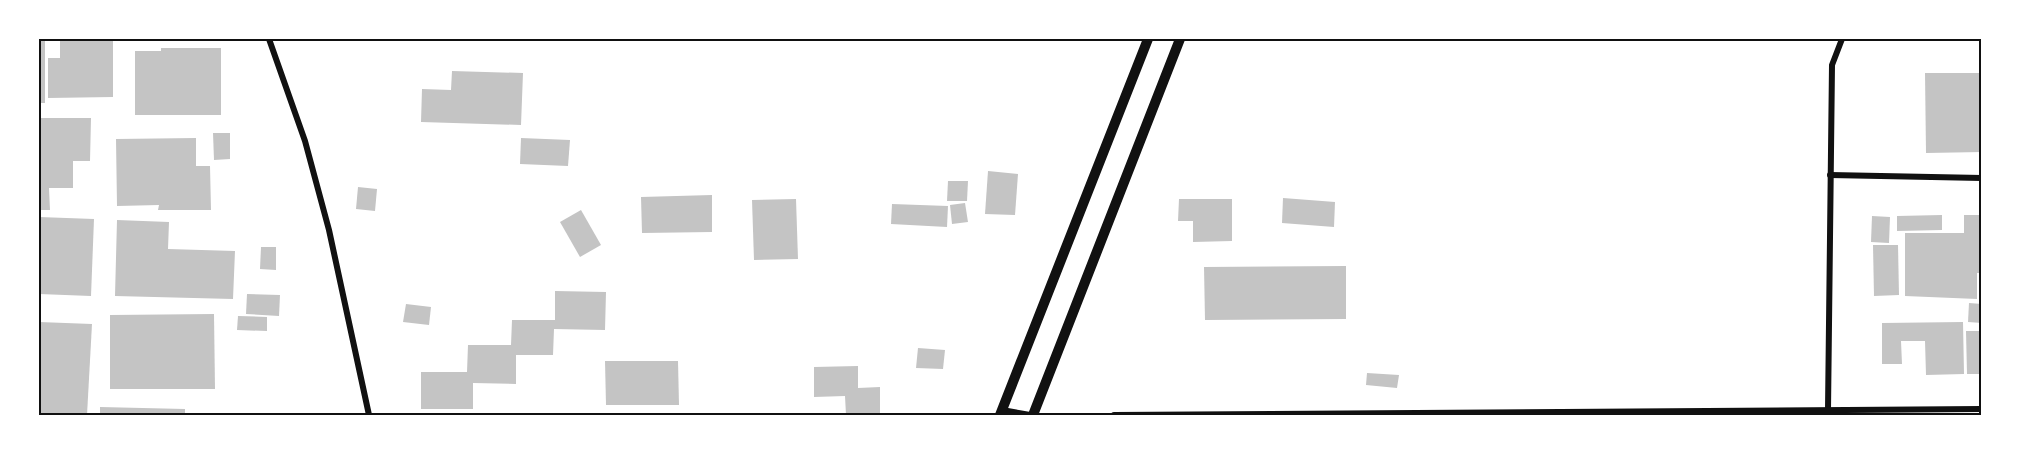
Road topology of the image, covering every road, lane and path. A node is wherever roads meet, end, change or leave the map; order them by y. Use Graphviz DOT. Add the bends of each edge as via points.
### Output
graph roads {
  1 [pos="268,39"];
  2 [pos="1149,39"];
  3 [pos="1180,39"];
  4 [pos="1842,39"];
  5 [pos="1830,175"];
  6 [pos="1982,178"];
  7 [pos="1982,409"];
  8 [pos="1828,410"];
  9 [pos="1001,412"];
  10 [pos="369,415"];
  11 [pos="1032,415"];
  12 [pos="1114,415"];
  1 -- 10 [label="street" via="305,141 329,230"];
  2 -- 9 [label="street"];
  3 -- 11 [label="street"];
  4 -- 5 [label="street" via="1832,65"];
  5 -- 6 [label="street"];
  5 -- 8 [label="street"];
  7 -- 8 [label="street"];
  8 -- 12 [label="street"];
  9 -- 11 [label="street"];
}
